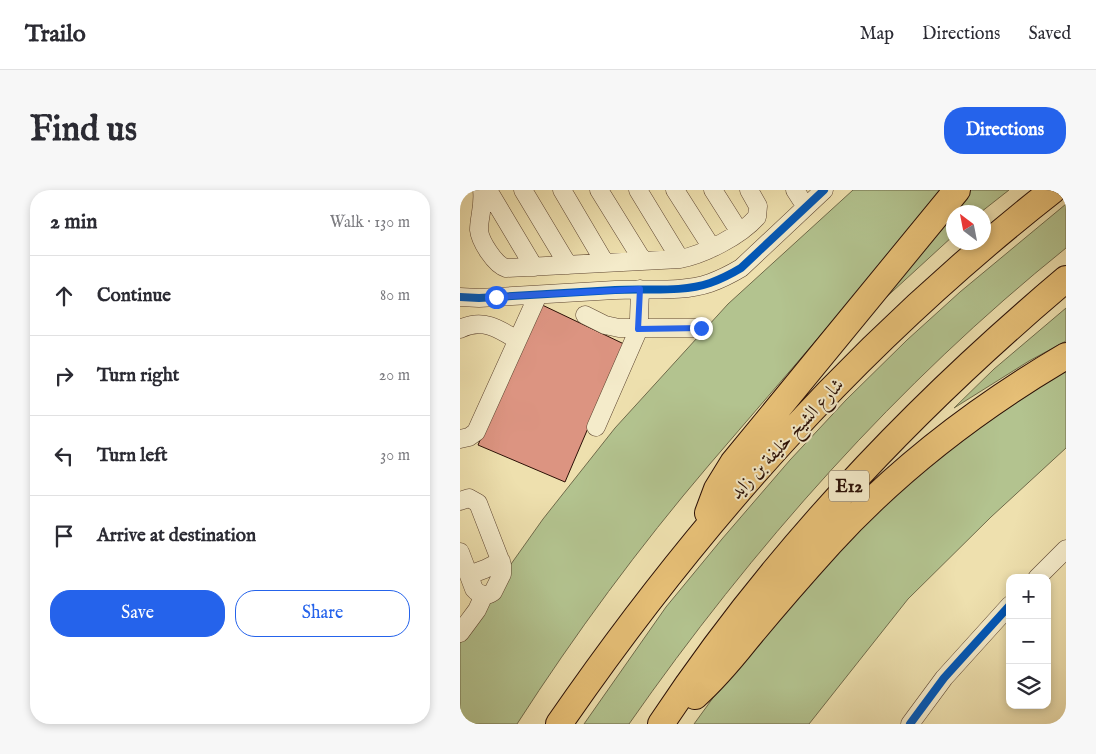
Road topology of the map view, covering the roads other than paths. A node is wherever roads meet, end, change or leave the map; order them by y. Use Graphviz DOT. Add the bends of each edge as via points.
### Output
graph roads {
  1 [pos="482,190"];
  2 [pos="488,190"];
  3 [pos="523,190"];
  4 [pos="562,190"];
  5 [pos="599,190"];
  6 [pos="638,190"];
  7 [pos="675,190"];
  8 [pos="713,190"];
  9 [pos="749,190"];
  10 [pos="795,190"];
  11 [pos="824,190"];
  12 [pos="957,190"];
  13 [pos="1054,190"];
  14 [pos="806,207"];
  15 [pos="738,231"];
  16 [pos="712,248"];
  17 [pos="680,259"];
  18 [pos="644,261"];
  19 [pos="605,263"];
  20 [pos="568,265"];
  21 [pos="534,266"];
  22 [pos="1066,278"];
  23 [pos="640,289"];
  24 [pos="538,295"];
  25 [pos="460,298"];
  26 [pos="585,316"];
  27 [pos="701,328"];
  28 [pos="460,329"];
  29 [pos="638,329"];
  30 [pos="517,340"];
  31 [pos="1066,356"];
  32 [pos="596,426"];
  33 [pos="460,439"];
  34 [pos="460,500"];
  35 [pos="703,532"];
  36 [pos="1066,549"];
  37 [pos="460,552"];
  38 [pos="501,561"];
  39 [pos="1041,574"];
  40 [pos="468,575"];
  41 [pos="484,595"];
  42 [pos="1006,609"];
  43 [pos="460,633"];
  44 [pos="662,722"];
  45 [pos="559,724"];
  46 [pos="910,724"];
  1 -- 21 [label="street" via="479,230 496,262 506,268"];
  2 -- 21 [label="street"];
  3 -- 20 [label="street"];
  4 -- 19 [label="street"];
  5 -- 18 [label="street"];
  6 -- 17 [label="street"];
  7 -- 16 [label="street"];
  8 -- 15 [label="street"];
  9 -- 15 [label="street" via="757,203 758,213 754,220"];
  10 -- 14 [label="street"];
  11 -- 14 [label="street"];
  12 -- 35 [label="highway" via="733,463 717,489"];
  13 -- 35 [label="highway, شارع الشيخ خليفة بن زايد" via="970,258 876,344 782,440"];
  14 -- 23 [label="street" via="747,262 725,277 691,288"];
  15 -- 16 [label="street"];
  16 -- 17 [label="street"];
  17 -- 18 [label="street"];
  18 -- 19 [label="street"];
  19 -- 20 [label="street"];
  20 -- 21 [label="street"];
  22 -- 44 [label="highway, E12" via="954,379 875,458 746,607"];
  23 -- 24 [label="street"];
  23 -- 29 [label="street"];
  24 -- 25 [label="street"];
  24 -- 30 [label="street"];
  26 -- 29 [label="street" via="612,327"];
  27 -- 29 [label="street"];
  28 -- 30 [label="street" via="486,324"];
  29 -- 32 [label="street"];
  30 -- 33 [label="street" via="476,432"];
  31 -- 44 [label="highway" via="982,410 877,496 829,544 720,671"];
  34 -- 38 [label="street" via="469,498 478,503"];
  35 -- 45 [label="highway, شارع الشيخ خليفة بن زايد"];
  36 -- 39 [label="street"];
  37 -- 40 [label="street"];
  38 -- 40 [label="street"];
  38 -- 41 [label="street" via="501,578 493,592"];
  40 -- 41 [label="street" via="474,589"];
  41 -- 43 [label="street"];
  42 -- 46 [label="street" via="944,678"];
}
